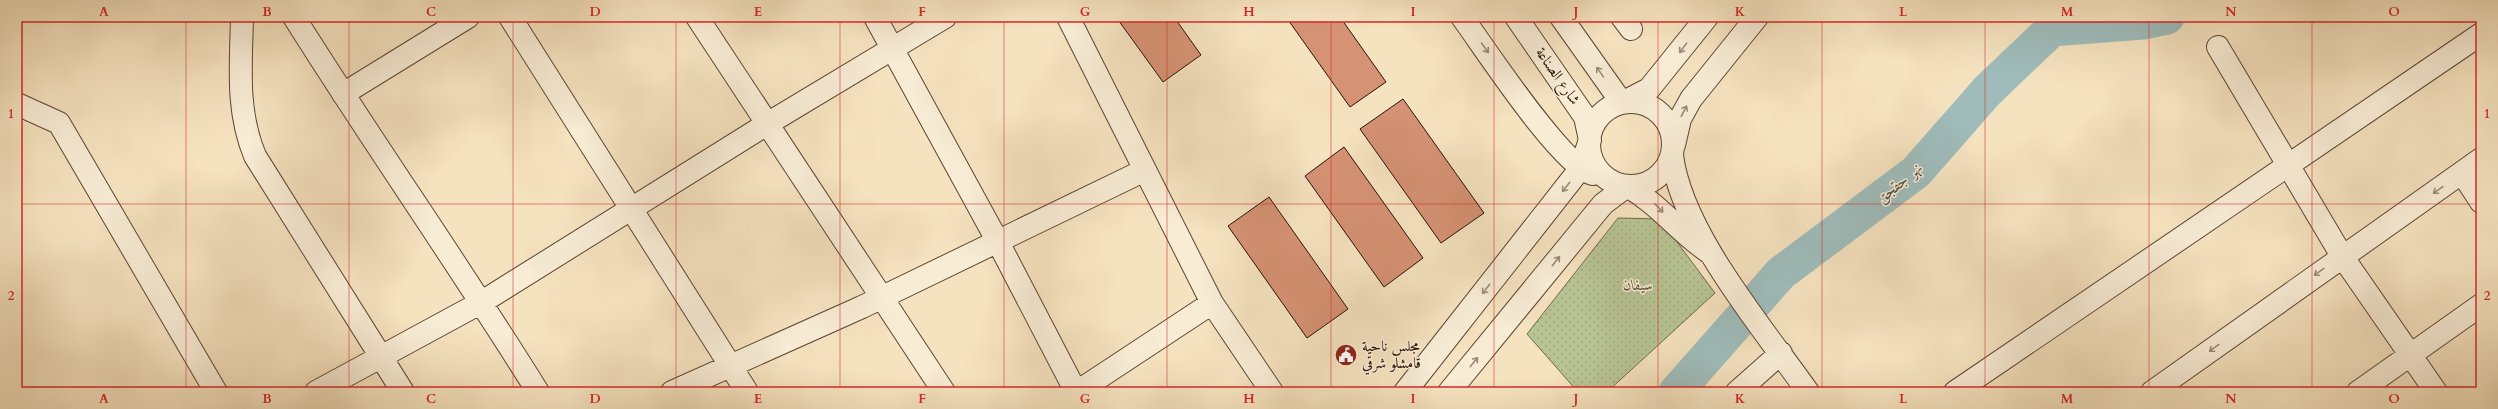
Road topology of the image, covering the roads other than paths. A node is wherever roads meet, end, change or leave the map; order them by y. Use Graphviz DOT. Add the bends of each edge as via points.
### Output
graph roads {
  1 [pos="242,17"];
  2 [pos="294,17"];
  3 [pos="468,17"];
  4 [pos="510,17"];
  5 [pos="697,17"];
  6 [pos="875,17"];
  7 [pos="945,17"];
  8 [pos="1068,17"];
  9 [pos="1462,17"];
  10 [pos="1516,17"];
  11 [pos="1561,17"];
  12 [pos="1707,17"];
  13 [pos="1757,17"];
  14 [pos="2481,34"];
  15 [pos="2218,47"];
  16 [pos="894,49"];
  17 [pos="342,94"];
  18 [pos="1622,103"];
  19 [pos="17,104"];
  20 [pos="767,124"];
  21 [pos="1590,140"];
  22 [pos="1673,152"];
  23 [pos="2481,159"];
  24 [pos="2288,168"];
  25 [pos="1580,169"];
  26 [pos="1145,170"];
  27 [pos="2462,173"];
  28 [pos="1604,176"];
  29 [pos="1628,186"];
  30 [pos="2481,202"];
  31 [pos="632,208"];
  32 [pos="998,242"];
  33 [pos="1710,253"];
  34 [pos="2342,256"];
  35 [pos="882,297"];
  36 [pos="482,302"];
  37 [pos="1212,303"];
  38 [pos="2481,305"];
  39 [pos="1776,346"];
  40 [pos="2411,354"];
  41 [pos="381,358"];
  42 [pos="730,366"];
  43 [pos="216,392"];
  44 [pos="316,392"];
  45 [pos="403,392"];
  46 [pos="538,392"];
  47 [pos="672,392"];
  48 [pos="747,392"];
  49 [pos="944,392"];
  50 [pos="1077,392"];
  51 [pos="1272,392"];
  52 [pos="1405,392"];
  53 [pos="1449,392"];
  54 [pos="1737,392"];
  55 [pos="1808,392"];
  56 [pos="1955,392"];
  57 [pos="2152,392"];
  58 [pos="2358,392"];
  59 [pos="2436,392"];
  1 -- 41 [label="street" via="241,108 248,140 255,156"];
  2 -- 17 [label="street"];
  3 -- 17 [label="street"];
  4 -- 31 [label="street"];
  5 -- 20 [label="street"];
  6 -- 16 [label="street"];
  7 -- 16 [label="street"];
  8 -- 26 [label="street"];
  9 -- 25 [label="street, one-way" via="1555,145"];
  10 -- 21 [label="street, شارع الصناعة" via="1581,109"];
  18 -- 11 [label="street, one-way"];
  12 -- 18 [label="street, one-way" via="1649,89"];
  22 -- 13 [label="street, one-way" via="1678,125 1688,104"];
  14 -- 24 [label="street"];
  15 -- 24 [label="street"];
  16 -- 20 [label="street"];
  16 -- 32 [label="street"];
  17 -- 36 [label="street"];
  18 -- 21 [label="street" via="1600,116"];
  18 -- 22 [label="street" via="1642,104 1659,113 1670,129"];
  19 -- 43 [label="street" via="59,123"];
  20 -- 31 [label="street"];
  20 -- 35 [label="street"];
  21 -- 25 [label="street"];
  21 -- 28 [label="street" via="1592,160"];
  22 -- 29 [label="street" via="1667,167 1658,177 1641,186"];
  22 -- 33 [label="street" via="1679,190"];
  23 -- 27 [label="street"];
  24 -- 34 [label="street"];
  24 -- 56 [label="street"];
  25 -- 28 [label="street"];
  25 -- 52 [label="street, one-way"];
  26 -- 32 [label="street"];
  26 -- 37 [label="street"];
  27 -- 30 [label="street"];
  27 -- 34 [label="street, one-way"];
  28 -- 29 [label="street" via="1615,183"];
  29 -- 33 [label="street, one-way" via="1656,204 1682,232"];
  53 -- 29 [label="street, one-way" via="1603,204"];
  31 -- 36 [label="street"];
  31 -- 42 [label="street"];
  32 -- 35 [label="street"];
  32 -- 50 [label="street"];
  33 -- 39 [label="street"];
  34 -- 40 [label="street"];
  34 -- 57 [label="street, one-way"];
  35 -- 42 [label="street"];
  35 -- 49 [label="street"];
  36 -- 41 [label="street"];
  36 -- 46 [label="street"];
  37 -- 50 [label="street"];
  37 -- 51 [label="street"];
  38 -- 40 [label="street"];
  39 -- 54 [label="street"];
  39 -- 55 [label="street"];
  40 -- 58 [label="street"];
  40 -- 59 [label="street"];
  41 -- 44 [label="street"];
  41 -- 45 [label="street"];
  42 -- 47 [label="street"];
  42 -- 48 [label="street"];
}
